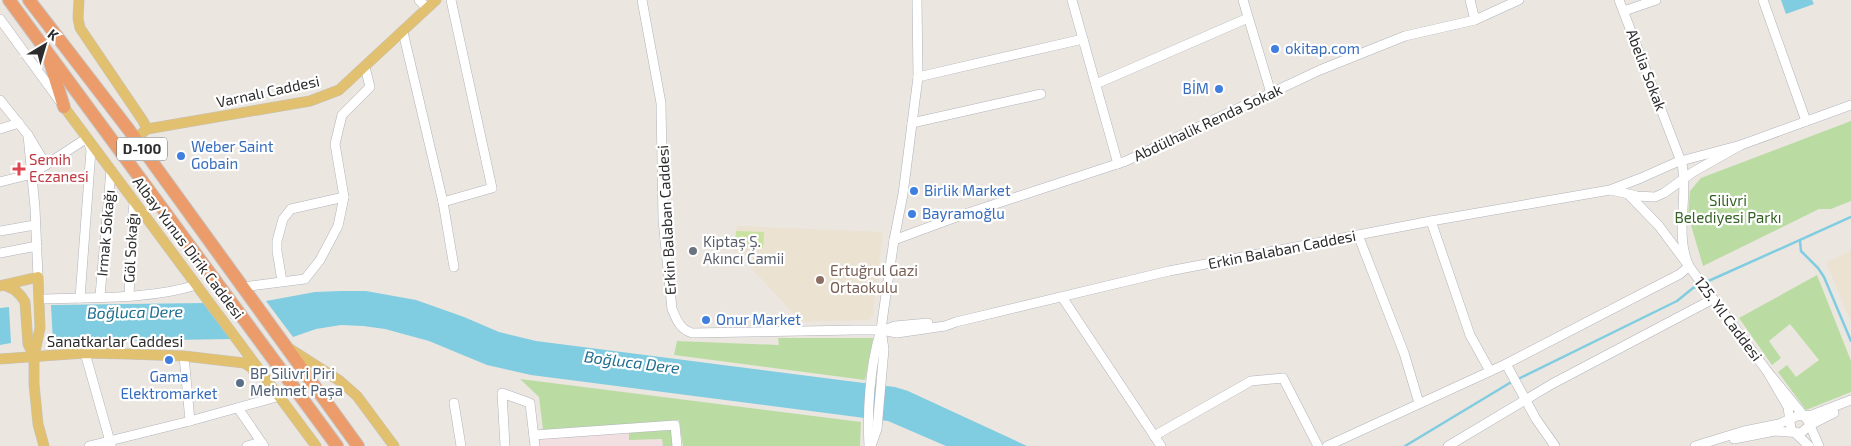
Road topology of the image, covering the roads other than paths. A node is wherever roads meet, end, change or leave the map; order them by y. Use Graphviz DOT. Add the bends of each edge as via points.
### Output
graph roads {
  1 [pos="9,0"];
  2 [pos="30,0"];
  3 [pos="79,0"];
  4 [pos="419,0"];
  5 [pos="436,0"];
  6 [pos="451,0"];
  7 [pos="642,0"];
  8 [pos="917,0"];
  9 [pos="1072,0"];
  10 [pos="1243,0"];
  11 [pos="1470,0"];
  12 [pos="1520,0"];
  13 [pos="1619,0"];
  14 [pos="1656,0"];
  15 [pos="1763,0"];
  16 [pos="427,8"];
  17 [pos="1624,11"];
  18 [pos="1248,18"];
  19 [pos="0,19"];
  20 [pos="1475,20"];
  21 [pos="403,32"];
  22 [pos="1083,40"];
  23 [pos="46,50"];
  24 [pos="365,67"];
  25 [pos="918,77"];
  26 [pos="1096,84"];
  27 [pos="1271,93"];
  28 [pos="1041,94"];
  29 [pos="0,100"];
  30 [pos="1851,105"];
  31 [pos="64,106"];
  32 [pos="1806,121"];
  33 [pos="19,123"];
  34 [pos="912,123"];
  35 [pos="0,129"];
  36 [pos="147,129"];
  37 [pos="28,135"];
  38 [pos="87,138"];
  39 [pos="135,139"];
  40 [pos="1672,140"];
  41 [pos="1741,145"];
  42 [pos="1681,161"];
  43 [pos="1118,164"];
  44 [pos="46,165"];
  45 [pos="1668,166"];
  46 [pos="111,170"];
  47 [pos="32,174"];
  48 [pos="1652,174"];
  49 [pos="0,182"];
  50 [pos="1684,183"];
  51 [pos="1610,190"];
  52 [pos="1628,194"];
  53 [pos="1643,196"];
  54 [pos="344,197"];
  55 [pos="134,200"];
  56 [pos="443,202"];
  57 [pos="1431,221"];
  58 [pos="35,225"];
  59 [pos="1659,226"];
  60 [pos="0,231"];
  61 [pos="1358,235"];
  62 [pos="894,240"];
  63 [pos="36,246"];
  64 [pos="0,253"];
  65 [pos="1689,266"];
  66 [pos="454,268"];
  67 [pos="38,277"];
  68 [pos="282,281"];
  69 [pos="2,285"];
  70 [pos="196,285"];
  71 [pos="243,287"];
  72 [pos="129,295"];
  73 [pos="100,296"];
  74 [pos="1062,297"];
  75 [pos="80,298"];
  76 [pos="39,299"];
  77 [pos="1713,299"];
  78 [pos="881,330"];
  79 [pos="285,344"];
  80 [pos="242,345"];
  81 [pos="85,353"];
  82 [pos="34,356"];
  83 [pos="184,356"];
  84 [pos="0,359"];
  85 [pos="230,360"];
  86 [pos="1506,364"];
  87 [pos="1490,371"];
  88 [pos="1767,371"];
  89 [pos="280,396"];
  90 [pos="1526,398"];
  91 [pos="1851,400"];
  92 [pos="454,403"];
  93 [pos="1419,403"];
  94 [pos="1851,406"];
  95 [pos="238,408"];
  96 [pos="1803,414"];
  97 [pos="1789,419"];
  98 [pos="190,421"];
  99 [pos="1810,425"];
  100 [pos="1794,432"];
  101 [pos="534,435"];
  102 [pos="1154,436"];
  103 [pos="110,443"];
  104 [pos="262,444"];
  105 [pos="44,446"];
  106 [pos="88,446"];
  107 [pos="247,446"];
  108 [pos="316,446"];
  109 [pos="337,446"];
  110 [pos="358,446"];
  111 [pos="394,446"];
  112 [pos="460,446"];
  113 [pos="504,446"];
  114 [pos="536,446"];
  115 [pos="677,446"];
  116 [pos="870,446"];
  117 [pos="1161,446"];
  118 [pos="1318,446"];
  119 [pos="1328,446"];
  120 [pos="1448,446"];
  121 [pos="1555,446"];
  122 [pos="1696,446"];
  123 [pos="1702,446"];
  124 [pos="1809,446"];
  125 [pos="1819,446"];
  1 -- 23 [label="highway, D-100"];
  2 -- 39 [label="highway, D-100"];
  3 -- 36 [label="main road" via="80,28"];
  4 -- 16 [label="street"];
  5 -- 16 [label="main road, Varnalı Caddesi"];
  6 -- 56 [label="street" via="492,188"];
  7 -- 78 [label="street, Erkin Balaban Caddesi" via="661,103 664,220 672,309 677,322 692,332"];
  8 -- 25 [label="street"];
  9 -- 22 [label="street"];
  10 -- 18 [label="street"];
  11 -- 20 [label="street"];
  12 -- 20 [label="street, Abdülhalik Renda Sokak"];
  13 -- 17 [label="street, Abelia Sokak"];
  14 -- 17 [label="street"];
  15 -- 32 [label="street"];
  16 -- 21 [label="main road, Varnalı Caddesi"];
  17 -- 40 [label="street, Abelia Sokak"];
  18 -- 26 [label="street"];
  18 -- 27 [label="street"];
  19 -- 31 [label="street, Albay Yunus Dirik Caddesi"];
  20 -- 27 [label="street, Abdülhalik Renda Sokak" via="1405,36"];
  21 -- 24 [label="main road, Varnalı Caddesi"];
  21 -- 56 [label="street"];
  22 -- 25 [label="street"];
  22 -- 26 [label="street"];
  23 -- 31 [label="highway"];
  23 -- 109 [label="highway, D-100"];
  24 -- 36 [label="main road, Varnalı Caddesi" via="339,90 310,101"];
  24 -- 54 [label="street" via="370,87 342,116 335,144"];
  25 -- 34 [label="street"];
  26 -- 43 [label="street"];
  27 -- 43 [label="street, Abdülhalik Renda Sokak"];
  28 -- 34 [label="street"];
  29 -- 33 [label="street"];
  30 -- 32 [label="street, Erkin Balaban Caddesi"];
  31 -- 38 [label="main road, Albay Yunus Dirik Caddesi"];
  32 -- 41 [label="street, Erkin Balaban Caddesi"];
  33 -- 35 [label="street"];
  33 -- 37 [label="street"];
  34 -- 62 [label="street"];
  36 -- 39 [label="main road"];
  37 -- 44 [label="street"];
  37 -- 47 [label="street"];
  38 -- 44 [label="street"];
  38 -- 46 [label="main road, Albay Yunus Dirik Caddesi"];
  38 -- 75 [label="street" via="91,150"];
  39 -- 71 [label="highway, D-100"];
  40 -- 42 [label="street, Abelia Sokak"];
  40 -- 45 [label="street" via="1675,157"];
  41 -- 42 [label="street, Erkin Balaban Caddesi"];
  41 -- 50 [label="street, Erkin Balaban Caddesi" via="1704,165"];
  42 -- 45 [label="street, Erkin Balaban Caddesi"];
  42 -- 50 [label="street, Abelia Sokak"];
  43 -- 62 [label="street, Abdülhalik Renda Sokak"];
  44 -- 47 [label="street"];
  45 -- 48 [label="street, Erkin Balaban Caddesi"];
  46 -- 55 [label="main road, Albay Yunus Dirik Caddesi"];
  46 -- 73 [label="street, Irmak Sokağı"];
  47 -- 49 [label="street"];
  47 -- 58 [label="street"];
  48 -- 51 [label="street, Erkin Balaban Caddesi"];
  48 -- 53 [label="street" via="1644,182"];
  50 -- 53 [label="street, Erkin Balaban Caddesi" via="1655,197"];
  50 -- 65 [label="street, Abelia Sokak" via="1681,223 1684,257"];
  51 -- 52 [label="street, Erkin Balaban Caddesi"];
  51 -- 57 [label="street, Erkin Balaban Caddesi"];
  52 -- 53 [label="street, Erkin Balaban Caddesi"];
  52 -- 59 [label="street"];
  53 -- 59 [label="street"];
  54 -- 68 [label="street" via="338,226 320,260 305,279"];
  54 -- 68 [label="street" via="291,209 283,219 277,242"];
  55 -- 70 [label="main road, Albay Yunus Dirik Caddesi"];
  55 -- 72 [label="street, Göl Sokağı"];
  56 -- 66 [label="street"];
  57 -- 61 [label="street, Erkin Balaban Caddesi"];
  57 -- 87 [label="street" via="1470,335"];
  58 -- 60 [label="street"];
  58 -- 63 [label="street"];
  59 -- 65 [label="street, 125. Yıl Caddesi"];
  61 -- 74 [label="street, Erkin Balaban Caddesi" via="1169,271"];
  61 -- 93 [label="street" via="1404,353"];
  62 -- 78 [label="street"];
  63 -- 64 [label="street"];
  63 -- 67 [label="street"];
  65 -- 77 [label="street, 125. Yıl Caddesi"];
  65 -- 86 [label="street" via="1680,274"];
  67 -- 69 [label="main road"];
  67 -- 76 [label="main road"];
  68 -- 71 [label="street"];
  69 -- 82 [label="main road" via="25,302 28,344"];
  70 -- 72 [label="street"];
  70 -- 80 [label="main road, Albay Yunus Dirik Caddesi"];
  71 -- 79 [label="highway, D-100"];
  72 -- 73 [label="street"];
  73 -- 75 [label="street"];
  74 -- 78 [label="street, Erkin Balaban Caddesi" via="956,322"];
  74 -- 102 [label="street"];
  75 -- 76 [label="street"];
  76 -- 82 [label="main road" via="40,328"];
  77 -- 88 [label="street, 125. Yıl Caddesi"];
  77 -- 90 [label="street"];
  78 -- 116 [label="street" via="884,349 877,375"];
  79 -- 110 [label="highway, D-100"];
  79 -- 111 [label="main road" via="357,396"];
  80 -- 85 [label="main road" via="244,354"];
  80 -- 89 [label="main road, Albay Yunus Dirik Caddesi"];
  81 -- 82 [label="main road, Sanatkarlar Caddesi"];
  81 -- 83 [label="main road, Sanatkarlar Caddesi"];
  81 -- 103 [label="street"];
  82 -- 84 [label="main road, Sanatkarlar Caddesi"];
  82 -- 105 [label="main road" via="38,424"];
  83 -- 85 [label="main road, Sanatkarlar Caddesi"];
  83 -- 98 [label="street"];
  85 -- 89 [label="main road, Sanatkarlar Caddesi" via="248,364 262,384"];
  86 -- 87 [label="street"];
  86 -- 90 [label="street"];
  87 -- 93 [label="street"];
  88 -- 96 [label="street, 125. Yıl Caddesi"];
  88 -- 97 [label="street, 125. Yıl Caddesi" via="1788,407"];
  89 -- 95 [label="street"];
  89 -- 108 [label="main road, Albay Yunus Dirik Caddesi"];
  90 -- 120 [label="street"];
  90 -- 121 [label="street"];
  91 -- 96 [label="street" via="1812,415"];
  92 -- 112 [label="street"];
  93 -- 119 [label="street"];
  94 -- 99 [label="street"];
  95 -- 98 [label="street"];
  95 -- 104 [label="street"];
  96 -- 97 [label="street"];
  96 -- 99 [label="street, 125. Yıl Caddesi"];
  97 -- 100 [label="street, 125. Yıl Caddesi"];
  97 -- 122 [label="street"];
  98 -- 103 [label="street"];
  99 -- 100 [label="street" via="1801,433"];
  99 -- 125 [label="street, 125. Yıl Caddesi"];
  100 -- 123 [label="street" via="1775,431"];
  100 -- 124 [label="street, 125. Yıl Caddesi"];
  101 -- 113 [label="street" via="530,403 502,393"];
  101 -- 114 [label="street"];
  101 -- 115 [label="street" via="675,425"];
  102 -- 117 [label="street"];
  102 -- 118 [label="street" via="1251,381 1283,378"];
  103 -- 106 [label="street"];
  104 -- 107 [label="street"];
}
